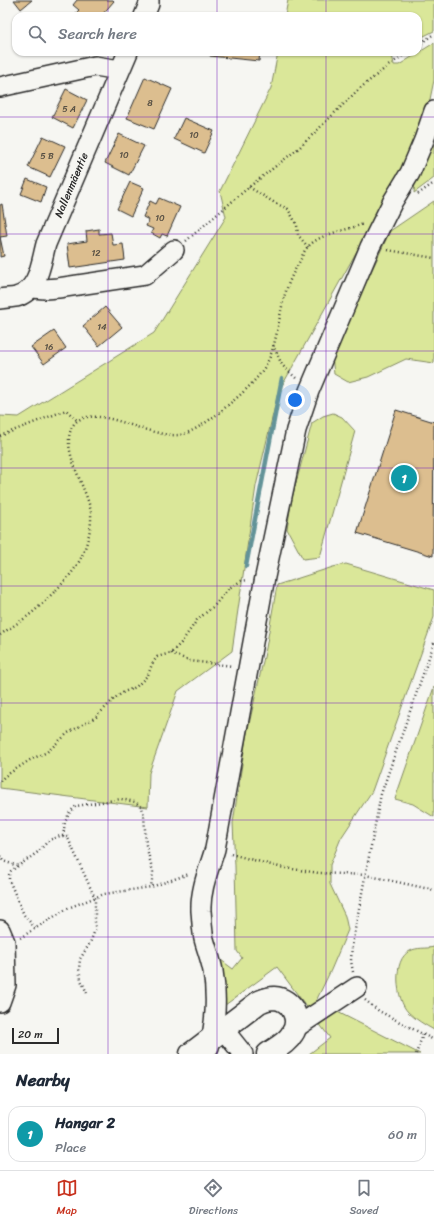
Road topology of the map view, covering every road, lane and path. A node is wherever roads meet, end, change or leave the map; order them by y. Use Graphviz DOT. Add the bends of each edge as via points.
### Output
graph roads {
  1 [pos="149,0"];
  2 [pos="146,12"];
  3 [pos="434,34"];
  4 [pos="422,42"];
  5 [pos="126,56"];
  6 [pos="402,56"];
  7 [pos="120,70"];
  8 [pos="0,87"];
  9 [pos="434,111"];
  10 [pos="249,188"];
  11 [pos="386,214"];
  12 [pos="308,247"];
  13 [pos="370,247"];
  14 [pos="174,250"];
  15 [pos="434,258"];
  16 [pos="32,288"];
  17 [pos="0,299"];
  18 [pos="273,345"];
  19 [pos="309,391"];
  20 [pos="78,421"];
  21 [pos="0,436"];
  22 [pos="265,577"];
  23 [pos="0,635"];
  24 [pos="434,643"];
  25 [pos="171,652"];
  26 [pos="249,667"];
  27 [pos="0,781"];
  28 [pos="63,836"];
  29 [pos="215,849"];
  30 [pos="0,856"];
  31 [pos="18,866"];
  32 [pos="189,874"];
  33 [pos="365,875"];
  34 [pos="151,886"];
  35 [pos="434,890"];
  36 [pos="95,898"];
  37 [pos="35,928"];
  38 [pos="0,930"];
  39 [pos="21,937"];
  40 [pos="357,987"];
  41 [pos="87,993"];
  42 [pos="0,1002"];
  43 [pos="295,1028"];
  44 [pos="423,1034"];
  45 [pos="434,1040"];
  46 [pos="214,1041"];
  47 [pos="191,1054"];
  48 [pos="242,1054"];
  49 [pos="268,1054"];
  50 [pos="416,1054"];
  1 -- 2 [label="street"];
  3 -- 4 [label="path"];
  5 -- 7 [label="street, Nallenmäentie"];
  6 -- 10 [label="path" via="359,89 299,148"];
  7 -- 8 [label="street" via="95,66"];
  7 -- 16 [label="street, Nallenmäentie" via="46,244"];
  9 -- 11 [label="street" via="410,173"];
  10 -- 12 [label="path" via="288,209 297,225 298,235"];
  10 -- 14 [label="path"];
  11 -- 12 [label="path" via="320,238"];
  11 -- 13 [label="street"];
  12 -- 18 [label="path" via="286,290"];
  13 -- 15 [label="path"];
  13 -- 19 [label="street"];
  14 -- 16 [label="street" via="145,275 58,288"];
  16 -- 17 [label="street" via="18,296"];
  18 -- 19 [label="path" via="282,365"];
  18 -- 20 [label="path" via="261,373 241,394 200,426 181,435 145,430 108,418 89,417"];
  19 -- 22 [label="street" via="296,430"];
  20 -- 21 [label="path" via="66,410"];
  20 -- 23 [label="path" via="69,433 68,442 91,512 82,557 63,584 34,612"];
  22 -- 25 [label="path" via="241,581 229,588 214,606 197,620 181,643"];
  22 -- 26 [label="street"];
  24 -- 33 [label="path" via="381,794"];
  25 -- 26 [label="path" via="190,661"];
  25 -- 27 [label="path" via="157,657 148,676 136,687 115,698 96,717 68,733 47,752 30,760"];
  26 -- 29 [label="street"];
  28 -- 31 [label="path" via="50,840"];
  28 -- 34 [label="path" via="65,822 76,806 121,799 135,802 142,807 144,815 146,845 153,872"];
  28 -- 36 [label="path" via="70,842"];
  29 -- 33 [label="path" via="279,867 319,873"];
  29 -- 46 [label="street" via="204,884 201,910 204,937 213,971"];
  30 -- 31 [label="path" via="3,861"];
  31 -- 37 [label="path" via="9,875 10,880 24,915"];
  32 -- 34 [label="path"];
  33 -- 35 [label="path"];
  33 -- 40 [label="path" via="352,945 351,961"];
  34 -- 36 [label="path"];
  36 -- 37 [label="path" via="68,908"];
  36 -- 41 [label="path" via="95,930 80,959 79,969"];
  37 -- 39 [label="path"];
  38 -- 42 [label="street" via="5,942 6,985"];
  40 -- 43 [label="street"];
  40 -- 44 [label="path" via="364,999 379,1011"];
  43 -- 46 [label="main road" via="292,1007 280,999 266,999 259,1002"];
  43 -- 49 [label="main road" via="287,1040"];
  44 -- 45 [label="path"];
  44 -- 50 [label="path"];
  46 -- 47 [label="main road"];
  46 -- 48 [label="street"];
}
